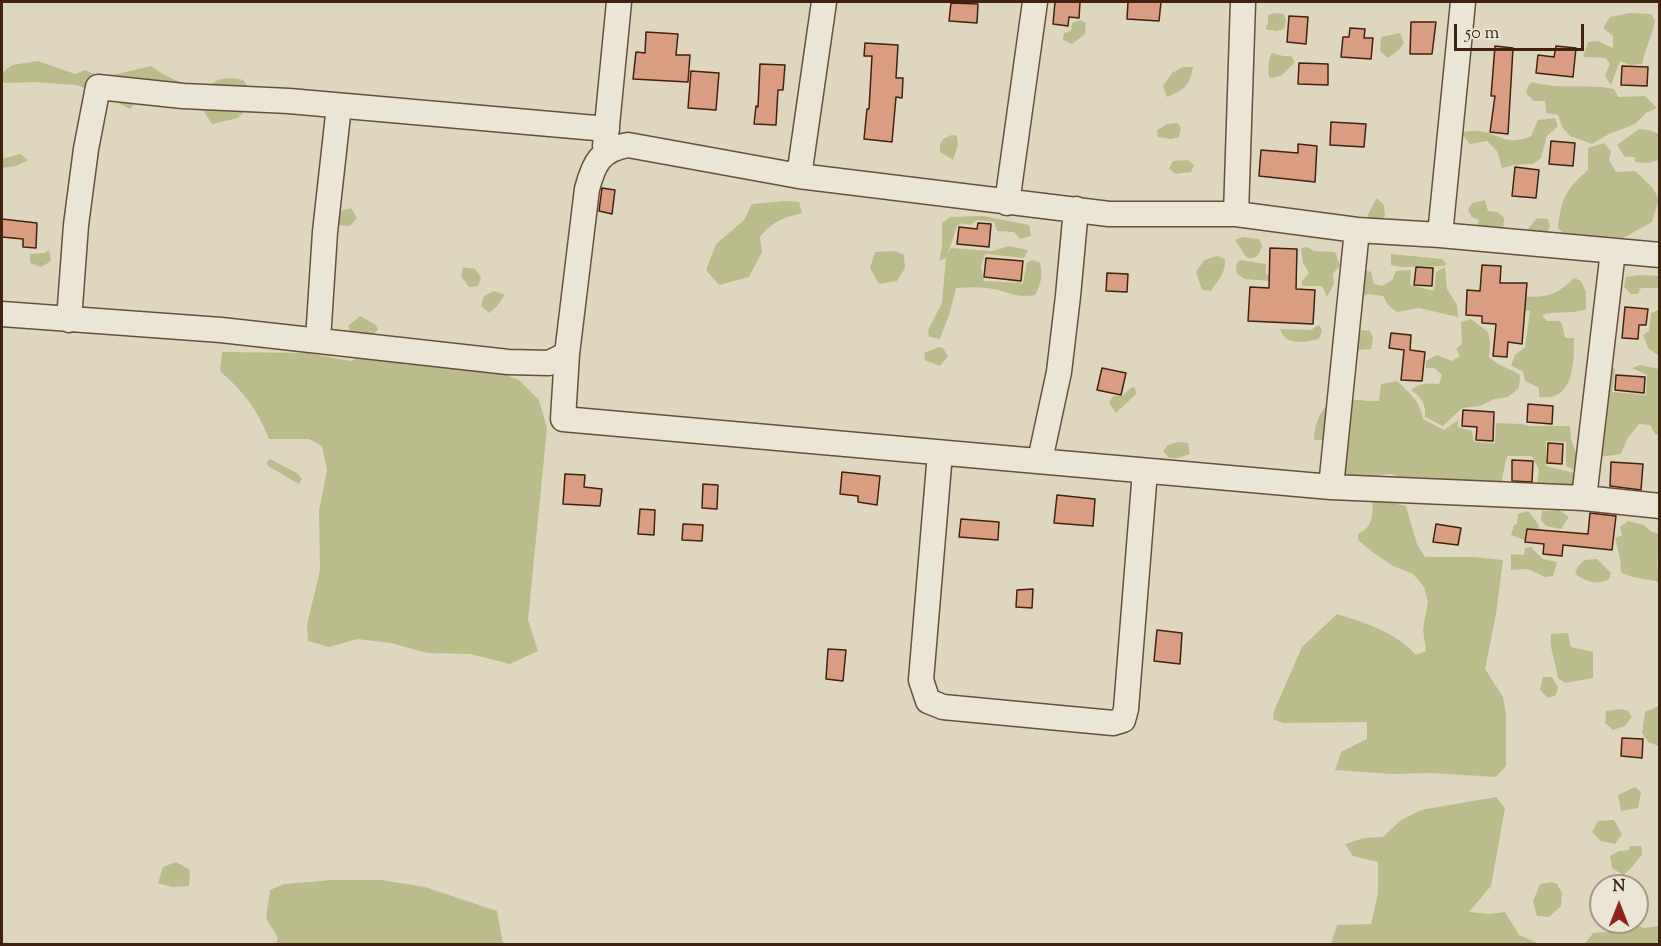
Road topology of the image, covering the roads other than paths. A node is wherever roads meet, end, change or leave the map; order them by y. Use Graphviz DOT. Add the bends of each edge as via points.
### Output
graph roads {
  1 [pos="619,2"];
  2 [pos="824,2"];
  3 [pos="1035,2"];
  4 [pos="1243,2"];
  5 [pos="1463,2"];
  6 [pos="339,106"];
  7 [pos="606,140"];
  8 [pos="799,176"];
  9 [pos="1007,202"];
  10 [pos="1076,210"];
  11 [pos="1236,214"];
  12 [pos="1357,230"];
  13 [pos="1440,235"];
  14 [pos="1613,251"];
  15 [pos="1659,255"];
  16 [pos="2,314"];
  17 [pos="69,320"];
  18 [pos="318,340"];
  19 [pos="567,354"];
  20 [pos="940,453"];
  21 [pos="1040,460"];
  22 [pos="1145,471"];
  23 [pos="1331,486"];
  24 [pos="1584,498"];
  25 [pos="1659,506"];
  1 -- 7 [label="street"];
  2 -- 8 [label="street"];
  3 -- 9 [label="street"];
  4 -- 11 [label="street"];
  5 -- 13 [label="street"];
  6 -- 7 [label="street"];
  6 -- 17 [label="street" via="98,87 86,149"];
  6 -- 18 [label="street"];
  7 -- 8 [label="street"];
  7 -- 19 [label="street" via="587,189"];
  8 -- 9 [label="street"];
  9 -- 10 [label="street"];
  10 -- 11 [label="street" via="1110,214"];
  10 -- 21 [label="street" via="1059,372"];
  11 -- 12 [label="street"];
  12 -- 13 [label="street"];
  12 -- 23 [label="street"];
  13 -- 14 [label="street"];
  14 -- 15 [label="street"];
  14 -- 24 [label="street"];
  16 -- 17 [label="street"];
  17 -- 18 [label="street"];
  18 -- 19 [label="street" via="508,362 549,363"];
  19 -- 20 [label="street" via="563,419"];
  20 -- 21 [label="street"];
  20 -- 22 [label="street" via="921,680 928,701 944,707 1113,723 1123,720 1126,709"];
  21 -- 22 [label="street"];
  22 -- 23 [label="street"];
  23 -- 24 [label="street"];
  24 -- 25 [label="street"];
}
